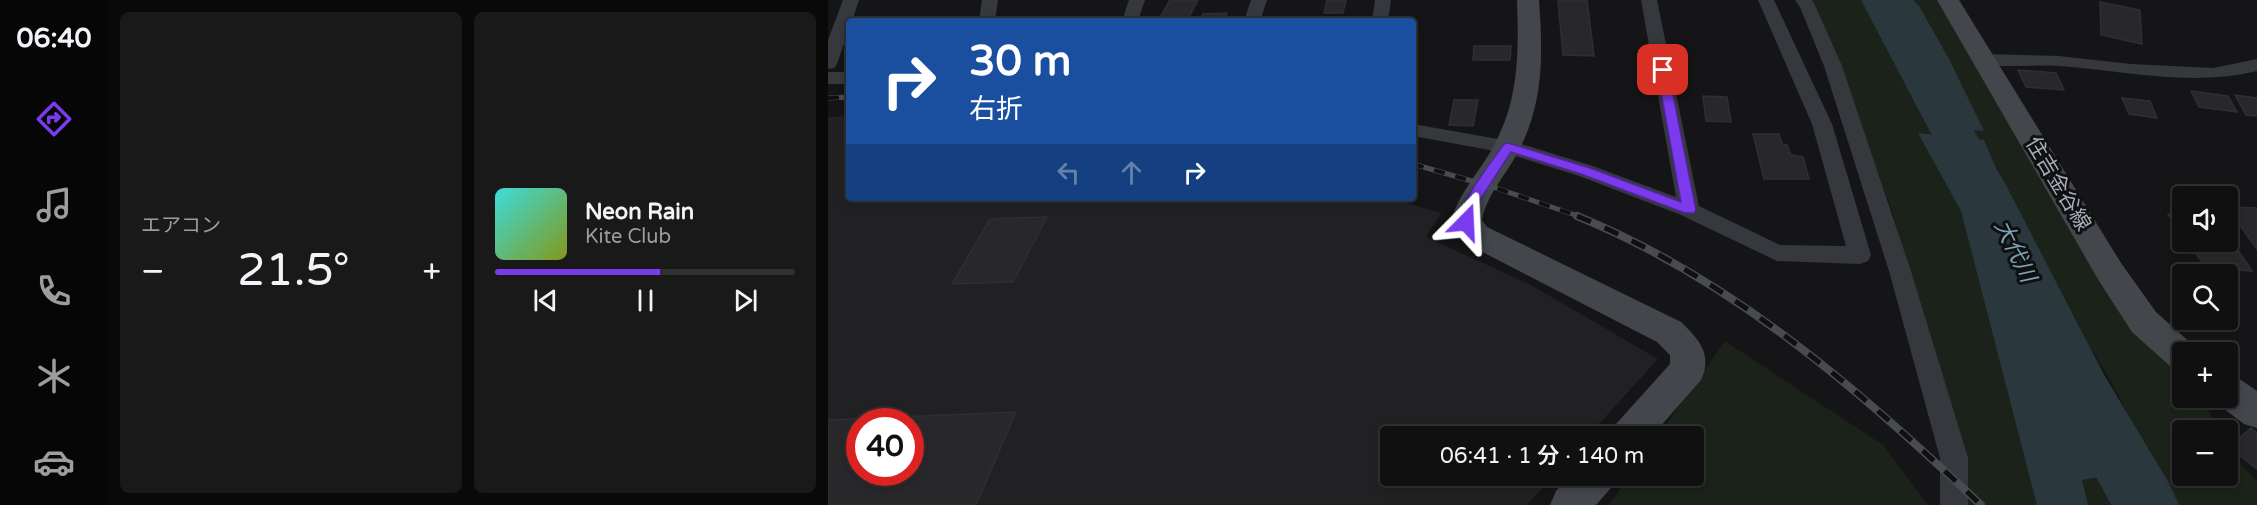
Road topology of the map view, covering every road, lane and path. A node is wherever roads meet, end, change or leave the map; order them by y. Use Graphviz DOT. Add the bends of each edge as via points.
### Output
graph roads {
  1 [pos="851,0"];
  2 [pos="990,0"];
  3 [pos="1137,0"];
  4 [pos="1259,0"];
  5 [pos="1383,0"];
  6 [pos="1528,0"];
  7 [pos="1649,0"];
  8 [pos="1766,0"];
  9 [pos="1803,0"];
  10 [pos="1948,0"];
  11 [pos="987,18"];
  12 [pos="1131,18"];
  13 [pos="1253,18"];
  14 [pos="1380,18"];
  15 [pos="1983,59"];
  16 [pos="828,64"];
  17 [pos="2257,64"];
  18 [pos="828,78"];
  19 [pos="846,78"];
  20 [pos="1416,131"];
  21 [pos="1508,147"];
  22 [pos="1689,210"];
  23 [pos="2172,347"];
  24 [pos="2238,398"];
  25 [pos="2257,412"];
  26 [pos="1638,426"];
  27 [pos="1587,486"];
  28 [pos="1570,505"];
  29 [pos="1954,505"];
  1 -- 16 [label="street"];
  2 -- 11 [label="street"];
  3 -- 12 [label="street"];
  4 -- 13 [label="street"];
  5 -- 14 [label="street"];
  6 -- 21 [label="street" via="1532,69 1525,105"];
  7 -- 22 [label="street"];
  8 -- 22 [label="street" via="1822,124 1860,255 1777,253"];
  9 -- 29 [label="street" via="1833,66 1900,271 1954,458"];
  10 -- 15 [label="street, 住吉金谷線"];
  15 -- 17 [label="street" via="2213,73"];
  15 -- 23 [label="street, 住吉金谷線" via="2110,272 2144,322"];
  18 -- 19 [label="street"];
  20 -- 21 [label="street"];
  21 -- 22 [label="street"];
  21 -- 26 [label="street" via="1468,208 1466,222 1476,235 1669,332 1687,350 1688,369"];
  24 -- 25 [label="street"];
  27 -- 28 [label="street"];
}
